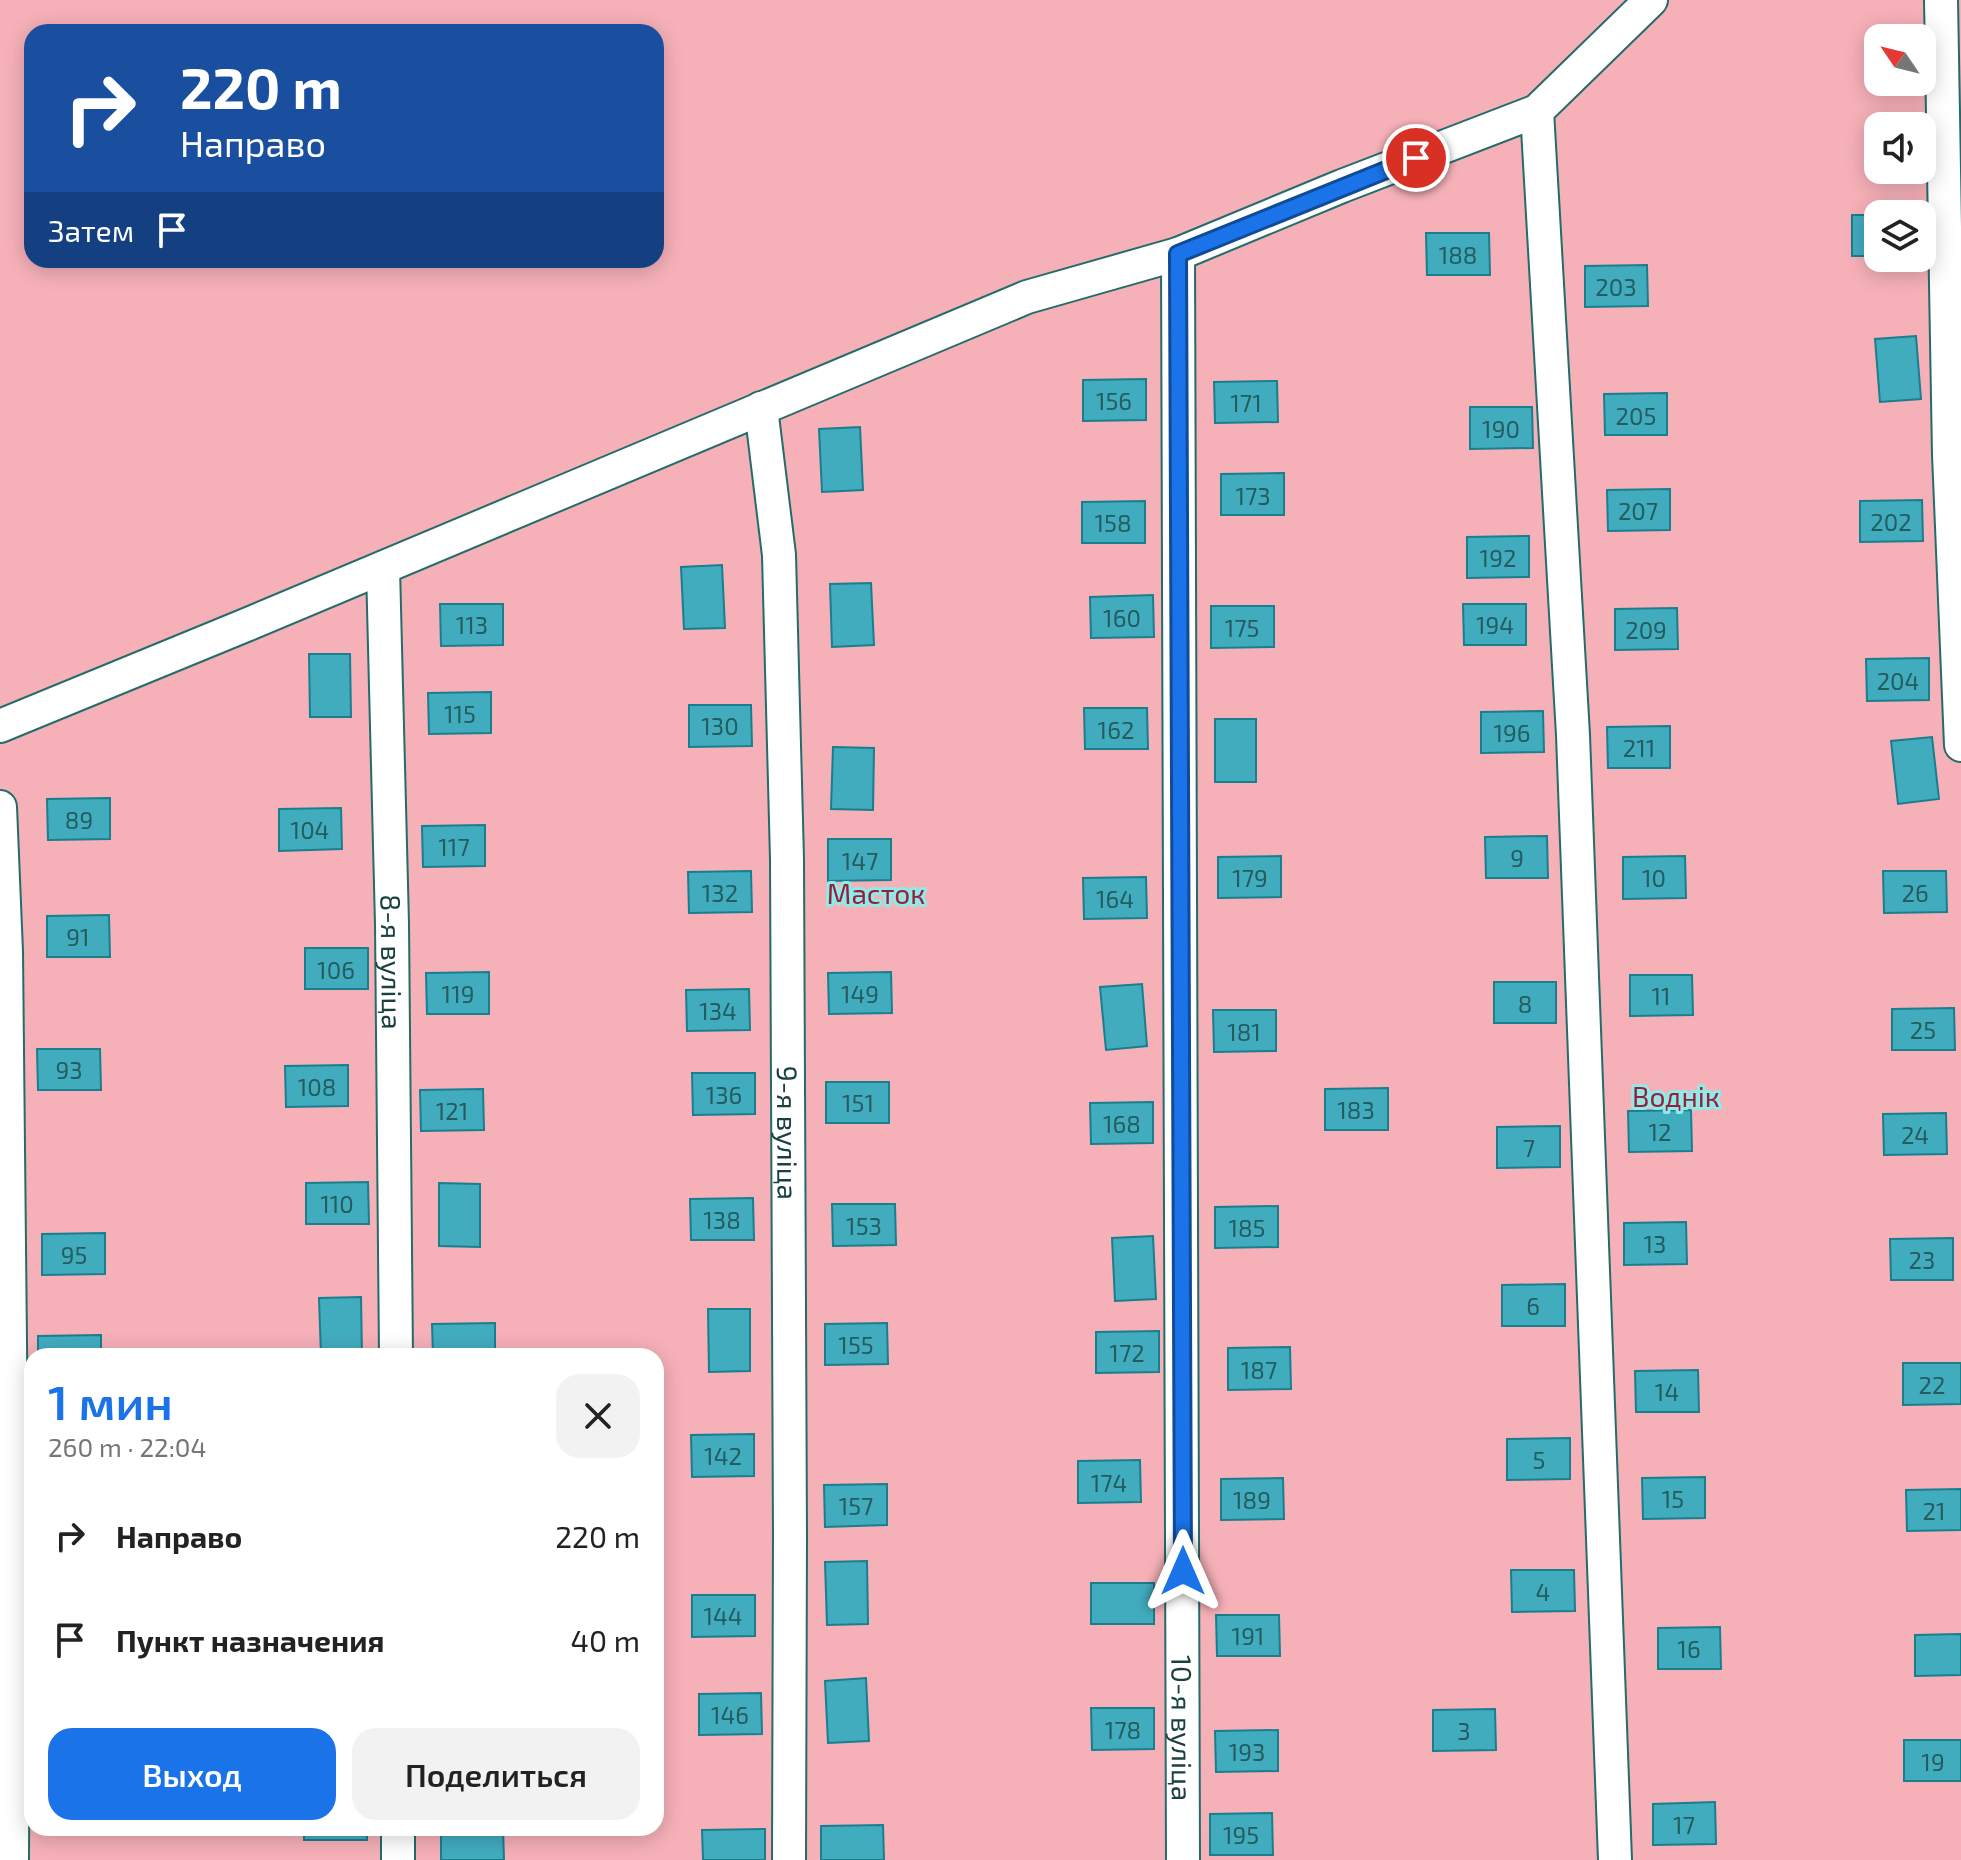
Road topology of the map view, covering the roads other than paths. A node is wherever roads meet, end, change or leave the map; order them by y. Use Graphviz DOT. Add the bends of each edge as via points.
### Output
graph roads {
  1 [pos="1651,0"];
  2 [pos="1941,0"];
  3 [pos="1537,111"];
  4 [pos="1178,254"];
  5 [pos="761,408"];
  6 [pos="383,568"];
  7 [pos="0,726"];
  8 [pos="1961,745"];
  9 [pos="0,807"];
  10 [pos="396,1348"];
  11 [pos="398,1836"];
  12 [pos="12,1860"];
  13 [pos="398,1860"];
  14 [pos="789,1860"];
  15 [pos="1183,1860"];
  16 [pos="1615,1860"];
  1 -- 3 [label="street"];
  2 -- 8 [label="street" via="1949,454"];
  3 -- 4 [label="street"];
  3 -- 16 [label="street" via="1573,735"];
  4 -- 5 [label="street" via="1027,297"];
  4 -- 15 [label="street, 10-я вуліца"];
  5 -- 6 [label="street"];
  5 -- 14 [label="street, 9-я вуліца" via="779,555 787,859"];
  6 -- 7 [label="street"];
  6 -- 10 [label="street, 8-я вуліца"];
  9 -- 12 [label="street" via="7,1016"];
  11 -- 13 [label="street"];
}
